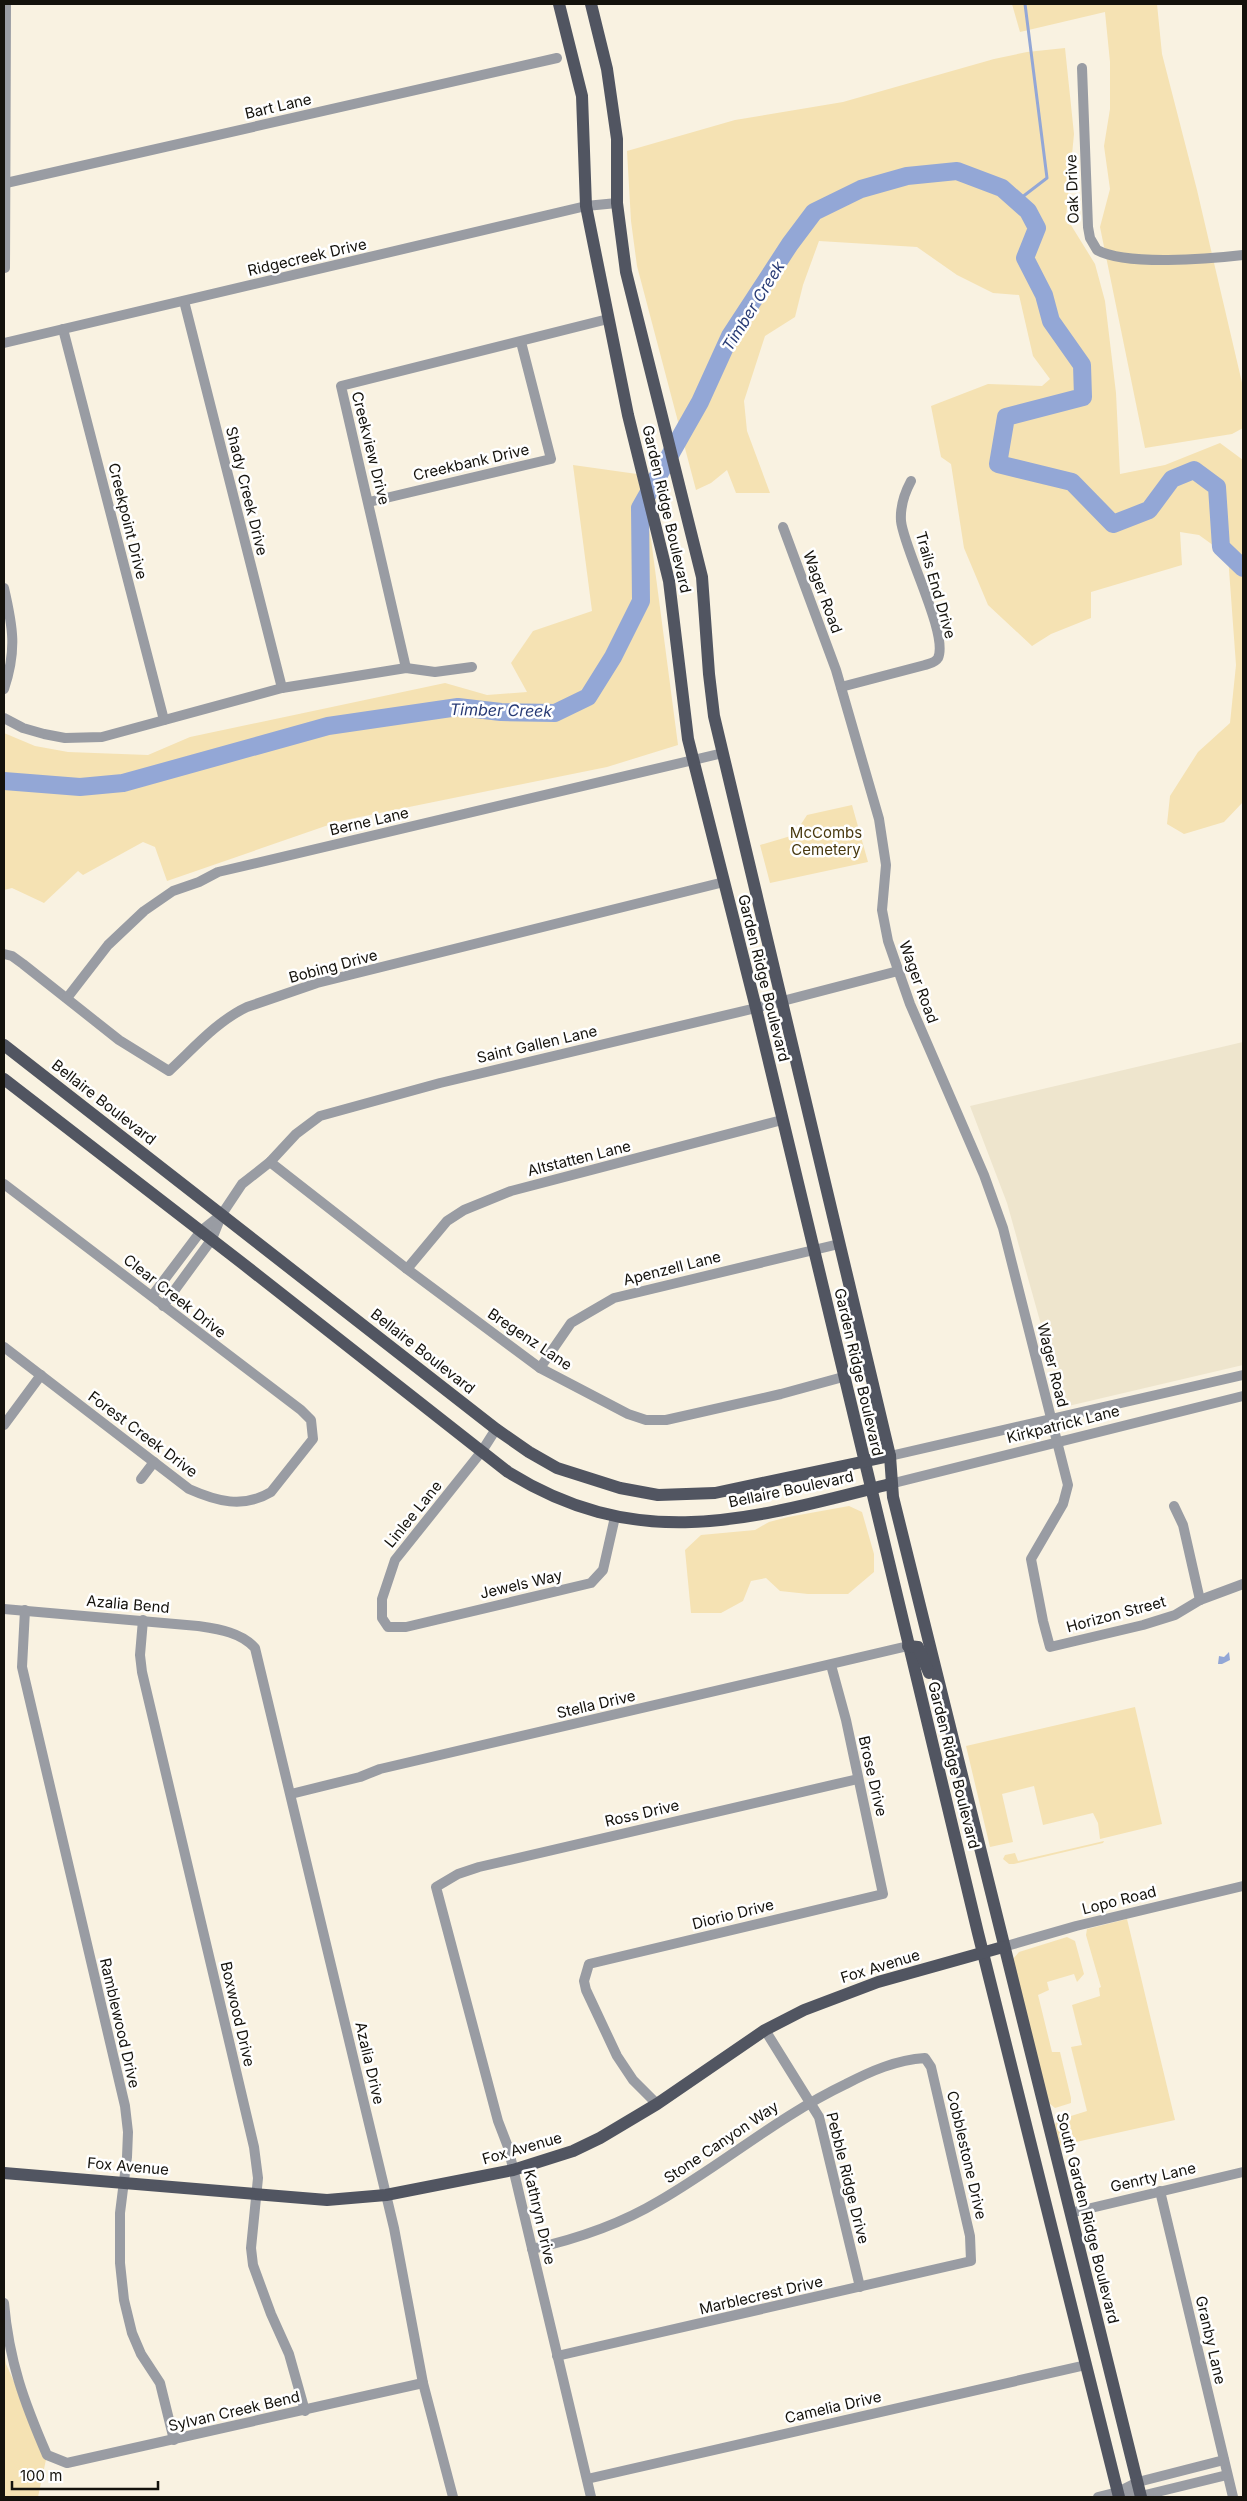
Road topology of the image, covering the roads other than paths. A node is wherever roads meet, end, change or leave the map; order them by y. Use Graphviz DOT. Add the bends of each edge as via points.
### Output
graph roads {
  1 [pos="6,4"];
  2 [pos="559,4"];
  3 [pos="591,4"];
  4 [pos="557,58"];
  5 [pos="1082,68"];
  6 [pos="6,183"];
  7 [pos="617,203"];
  8 [pos="586,206"];
  9 [pos="1243,256"];
  10 [pos="5,268"];
  11 [pos="184,301"];
  12 [pos="608,319"];
  13 [pos="63,329"];
  14 [pos="521,342"];
  15 [pos="4,343"];
  16 [pos="911,481"];
  17 [pos="369,502"];
  18 [pos="784,527"];
  19 [pos="4,588"];
  20 [pos="472,667"];
  21 [pos="406,668"];
  22 [pos="841,687"];
  23 [pos="282,688"];
  24 [pos="4,689"];
  25 [pos="4,718"];
  26 [pos="164,720"];
  27 [pos="723,753"];
  28 [pos="692,760"];
  29 [pos="724,882"];
  30 [pos="4,954"];
  31 [pos="898,971"];
  32 [pos="67,998"];
  33 [pos="781,1001"];
  34 [pos="756,1008"];
  35 [pos="4,1045"];
  36 [pos="4,1079"];
  37 [pos="782,1120"];
  38 [pos="270,1162"];
  39 [pos="4,1184"];
  40 [pos="222,1214"];
  41 [pos="201,1231"];
  42 [pos="212,1239"];
  43 [pos="839,1244"];
  44 [pos="813,1250"];
  45 [pos="407,1269"];
  46 [pos="152,1296"];
  47 [pos="163,1306"];
  48 [pos="4,1347"];
  49 [pos="540,1368"];
  50 [pos="41,1375"];
  51 [pos="1243,1375"];
  52 [pos="843,1377"];
  53 [pos="1243,1396"];
  54 [pos="1051,1418"];
  55 [pos="4,1425"];
  56 [pos="496,1429"];
  57 [pos="313,1439"];
  58 [pos="1057,1441"];
  59 [pos="482,1451"];
  60 [pos="890,1456"];
  61 [pos="154,1462"];
  62 [pos="863,1462"];
  63 [pos="141,1479"];
  64 [pos="890,1484"];
  65 [pos="870,1489"];
  66 [pos="1174,1506"];
  67 [pos="615,1517"];
  68 [pos="1243,1584"];
  69 [pos="1200,1600"];
  70 [pos="4,1609"];
  71 [pos="25,1610"];
  72 [pos="143,1620"];
  73 [pos="388,1627"];
  74 [pos="248,1640"];
  75 [pos="908,1646"];
  76 [pos="1050,1647"];
  77 [pos="831,1665"];
  78 [pos="949,1719"];
  79 [pos="858,1778"];
  80 [pos="291,1794"];
  81 [pos="1243,1886"];
  82 [pos="436,1887"];
  83 [pos="883,1894"];
  84 [pos="1003,1946"];
  85 [pos="983,1952"];
  86 [pos="765,2030"];
  87 [pos="924,2058"];
  88 [pos="811,2101"];
  89 [pos="657,2104"];
  90 [pos="513,2170"];
  91 [pos="4,2172"];
  92 [pos="1243,2172"];
  93 [pos="124,2183"];
  94 [pos="1160,2191"];
  95 [pos="256,2195"];
  96 [pos="386,2195"];
  97 [pos="1070,2213"];
  98 [pos="532,2249"];
  99 [pos="971,2261"];
  100 [pos="860,2288"];
  101 [pos="4,2303"];
  102 [pos="557,2356"];
  103 [pos="1086,2365"];
  104 [pos="423,2383"];
  105 [pos="304,2410"];
  106 [pos="174,2440"];
  107 [pos="1224,2460"];
  108 [pos="1227,2475"];
  109 [pos="587,2479"];
  110 [pos="1138,2482"];
  111 [pos="1118,2495"];
  112 [pos="453,2497"];
  113 [pos="591,2497"];
  114 [pos="1098,2497"];
  115 [pos="1141,2497"];
  116 [pos="1232,2497"];
  1 -- 6 [label="street"];
  2 -- 8 [label="main road, Garden Ridge Boulevard" via="582,96"];
  3 -- 7 [label="main road, Garden Ridge Boulevard" via="607,69 617,139"];
  4 -- 6 [label="street, Bart Lane"];
  5 -- 9 [label="street, Oak Drive" via="1088,227 1097,250 1118,256 1187,261"];
  6 -- 10 [label="street"];
  7 -- 8 [label="street, Ridgecreek Drive"];
  7 -- 27 [label="main road, Garden Ridge Boulevard" via="626,272 702,577 708,674"];
  8 -- 11 [label="street, Ridgecreek Drive"];
  8 -- 12 [label="main road, Garden Ridge Boulevard"];
  11 -- 13 [label="street, Ridgecreek Drive"];
  11 -- 23 [label="street, Shady Creek Drive"];
  12 -- 14 [label="street, Creekview Drive"];
  12 -- 28 [label="main road, Garden Ridge Boulevard" via="628,416 669,581"];
  13 -- 15 [label="street, Ridgecreek Drive"];
  13 -- 26 [label="street, Creekpoint Drive"];
  14 -- 17 [label="street, Creekview Drive" via="341,386"];
  14 -- 17 [label="street, Creekbank Drive" via="551,459"];
  16 -- 22 [label="street, Trails End Drive" via="903,497 901,522 937,633 939,656 936,662"];
  17 -- 21 [label="street, Creekview Drive"];
  18 -- 22 [label="street, Wager Road"];
  19 -- 24 [label="street" via="14,640 12,666"];
  20 -- 21 [label="street" via="435,672"];
  21 -- 23 [label="street"];
  22 -- 31 [label="street, Wager Road" via="879,819 886,865 882,910"];
  23 -- 26 [label="street"];
  25 -- 26 [label="street" via="44,734 83,738"];
  27 -- 28 [label="street, Berne Lane"];
  27 -- 33 [label="main road, Garden Ridge Boulevard"];
  28 -- 29 [label="main road, Garden Ridge Boulevard"];
  28 -- 32 [label="street, Berne Lane" via="218,872 173,891 144,911 108,945"];
  29 -- 32 [label="street, Bobing Drive" via="317,983 236,1012 168,1071 119,1040"];
  29 -- 34 [label="main road, Garden Ridge Boulevard"];
  30 -- 32 [label="street, Bobing Drive" via="12,956"];
  31 -- 33 [label="street, Saint Gallen Lane"];
  31 -- 54 [label="street, Wager Road" via="1003,1228"];
  33 -- 34 [label="street, Saint Gallen Lane"];
  33 -- 43 [label="main road, Garden Ridge Boulevard"];
  34 -- 37 [label="main road, Garden Ridge Boulevard"];
  34 -- 38 [label="street, Saint Gallen Lane" via="440,1082 320,1116 296,1134"];
  35 -- 40 [label="main road, Bellaire Boulevard"];
  36 -- 41 [label="main road, Bellaire Boulevard"];
  37 -- 44 [label="main road, Garden Ridge Boulevard"];
  37 -- 45 [label="street, Altstatten Lane" via="511,1191 483,1202 447,1221"];
  38 -- 40 [label="street, Saint Gallen Lane" via="242,1184"];
  38 -- 45 [label="street, Bregenz Lane"];
  39 -- 46 [label="street, Clear Creek Drive"];
  40 -- 41 [label="street"];
  40 -- 42 [label="street"];
  40 -- 56 [label="main road, Bellaire Boulevard"];
  41 -- 42 [label="main road, Bellaire Boulevard"];
  41 -- 46 [label="street"];
  42 -- 47 [label="street"];
  42 -- 59 [label="main road, Bellaire Boulevard"];
  43 -- 44 [label="street, Apenzell Lane"];
  43 -- 60 [label="main road, Garden Ridge Boulevard"];
  44 -- 49 [label="street, Apenzell Lane" via="614,1298 571,1323"];
  44 -- 52 [label="main road, Garden Ridge Boulevard"];
  45 -- 49 [label="street, Bregenz Lane"];
  46 -- 47 [label="street, Clear Creek Drive"];
  47 -- 57 [label="street, Clear Creek Drive" via="301,1410 311,1420"];
  48 -- 50 [label="street, Forest Creek Drive"];
  49 -- 52 [label="street, Bregenz Lane" via="628,1414 653,1420 676,1418"];
  50 -- 55 [label="street"];
  50 -- 61 [label="street, Forest Creek Drive"];
  51 -- 54 [label="street, Kirkpatrick Lane"];
  52 -- 62 [label="main road, Garden Ridge Boulevard"];
  53 -- 58 [label="street, Kirkpatrick Lane"];
  54 -- 58 [label="street, Wager Road"];
  54 -- 60 [label="street, Kirkpatrick Lane"];
  56 -- 59 [label="street, Linlee Lane"];
  56 -- 62 [label="main road, Bellaire Boulevard" via="557,1468 620,1488 658,1495 715,1493"];
  57 -- 61 [label="street, Forest Creek Drive" via="271,1492 245,1501 216,1500 189,1489"];
  58 -- 64 [label="street, Kirkpatrick Lane"];
  58 -- 76 [label="street, Wager Road" via="1068,1485 1063,1504 1031,1560"];
  59 -- 67 [label="main road, Bellaire Boulevard" via="508,1472 552,1497"];
  59 -- 73 [label="street, Linlee Lane" via="395,1560 382,1599 382,1618"];
  60 -- 62 [label="main road, Bellaire Boulevard"];
  60 -- 64 [label="main road, Garden Ridge Boulevard"];
  61 -- 63 [label="street"];
  62 -- 65 [label="main road, Garden Ridge Boulevard"];
  64 -- 65 [label="main road, Bellaire Boulevard"];
  64 -- 78 [label="main road, Garden Ridge Boulevard"];
  65 -- 67 [label="main road, Bellaire Boulevard" via="742,1517 704,1522 671,1524"];
  65 -- 75 [label="main road, Garden Ridge Boulevard"];
  66 -- 69 [label="street" via="1183,1525"];
  67 -- 73 [label="street, Jewels Way" via="603,1570 591,1583 406,1627"];
  68 -- 69 [label="street, Horizon Street"];
  69 -- 76 [label="street, Horizon Street" via="1176,1614 1143,1625"];
  70 -- 71 [label="street, Azalia Bend"];
  71 -- 72 [label="street, Azalia Bend"];
  71 -- 93 [label="street, Ramblewood Drive" via="22,1667 124,2106 128,2132"];
  72 -- 74 [label="street, Azalia Bend" via="225,1630"];
  72 -- 95 [label="street, Boxwood Drive" via="142,1672 254,2148 258,2178"];
  74 -- 80 [label="street, Azalia Drive" via="255,1648 260,1665"];
  75 -- 77 [label="street, Stella Drive"];
  75 -- 78 [label="main road" via="918,1647"];
  75 -- 85 [label="main road, Garden Ridge Boulevard"];
  77 -- 79 [label="street, Brose Drive"];
  77 -- 80 [label="street, Stella Drive" via="380,1769"];
  78 -- 84 [label="main road, Garden Ridge Boulevard"];
  79 -- 82 [label="street, Ross Drive" via="479,1867 458,1874"];
  79 -- 83 [label="street, Brose Drive"];
  80 -- 96 [label="street, Azalia Drive"];
  81 -- 84 [label="street, Lopo Road"];
  82 -- 90 [label="street, Kathryn Drive"];
  83 -- 89 [label="street, Diorio Drive" via="589,1964 584,1981 586,1990 617,2056 633,2080"];
  84 -- 85 [label="main road, Fox Avenue"];
  84 -- 97 [label="main road, South Garden Ridge Boulevard"];
  85 -- 86 [label="main road, Fox Avenue" via="838,1995"];
  85 -- 103 [label="main road"];
  86 -- 88 [label="street, Pebble Ridge Drive"];
  86 -- 89 [label="main road, Fox Avenue"];
  87 -- 88 [label="street, Stone Canyon Way" via="884,2066"];
  87 -- 99 [label="street, Cobblestone Drive" via="932,2066 970,2236"];
  88 -- 98 [label="street, Stone Canyon Way" via="653,2205 584,2236"];
  88 -- 100 [label="street, Pebble Ridge Drive" via="825,2137"];
  89 -- 90 [label="main road, Fox Avenue" via="573,2150"];
  90 -- 96 [label="main road, Fox Avenue"];
  90 -- 98 [label="street, Kathryn Drive"];
  91 -- 93 [label="main road, Fox Avenue"];
  92 -- 94 [label="street, Genrty Lane"];
  93 -- 95 [label="main road, Fox Avenue"];
  93 -- 106 [label="street, Ramblewood Drive" via="120,2263 127,2319 141,2354 160,2383"];
  94 -- 97 [label="street, Genrty Lane"];
  94 -- 107 [label="street, Granby Lane"];
  95 -- 96 [label="main road, Fox Avenue" via="326,2200"];
  95 -- 105 [label="street, Boxwood Drive" via="253,2265 270,2314 289,2354"];
  96 -- 104 [label="street, Azalia Drive"];
  97 -- 110 [label="main road, South Garden Ridge Boulevard"];
  98 -- 102 [label="street, Kathryn Drive"];
  99 -- 100 [label="street, Marblecrest Drive"];
  100 -- 102 [label="street, Marblecrest Drive"];
  101 -- 106 [label="street, Sylvan Creek Bend" via="7,2334 23,2399 47,2455 67,2463 81,2462"];
  102 -- 109 [label="street, Kathryn Drive"];
  103 -- 109 [label="street, Camelia Drive"];
  103 -- 111 [label="main road"];
  104 -- 105 [label="street, Sylvan Creek Bend"];
  104 -- 112 [label="street, Azalia Drive"];
  105 -- 106 [label="street, Sylvan Creek Bend"];
  107 -- 108 [label="street, Granby Lane"];
  107 -- 110 [label="street"];
  108 -- 115 [label="street"];
  108 -- 116 [label="street, Granby Lane"];
  109 -- 113 [label="street, Kathryn Drive"];
  110 -- 111 [label="street"];
  110 -- 115 [label="main road, South Garden Ridge Boulevard"];
  111 -- 114 [label="street"];
  111 -- 115 [label="street"];
}
